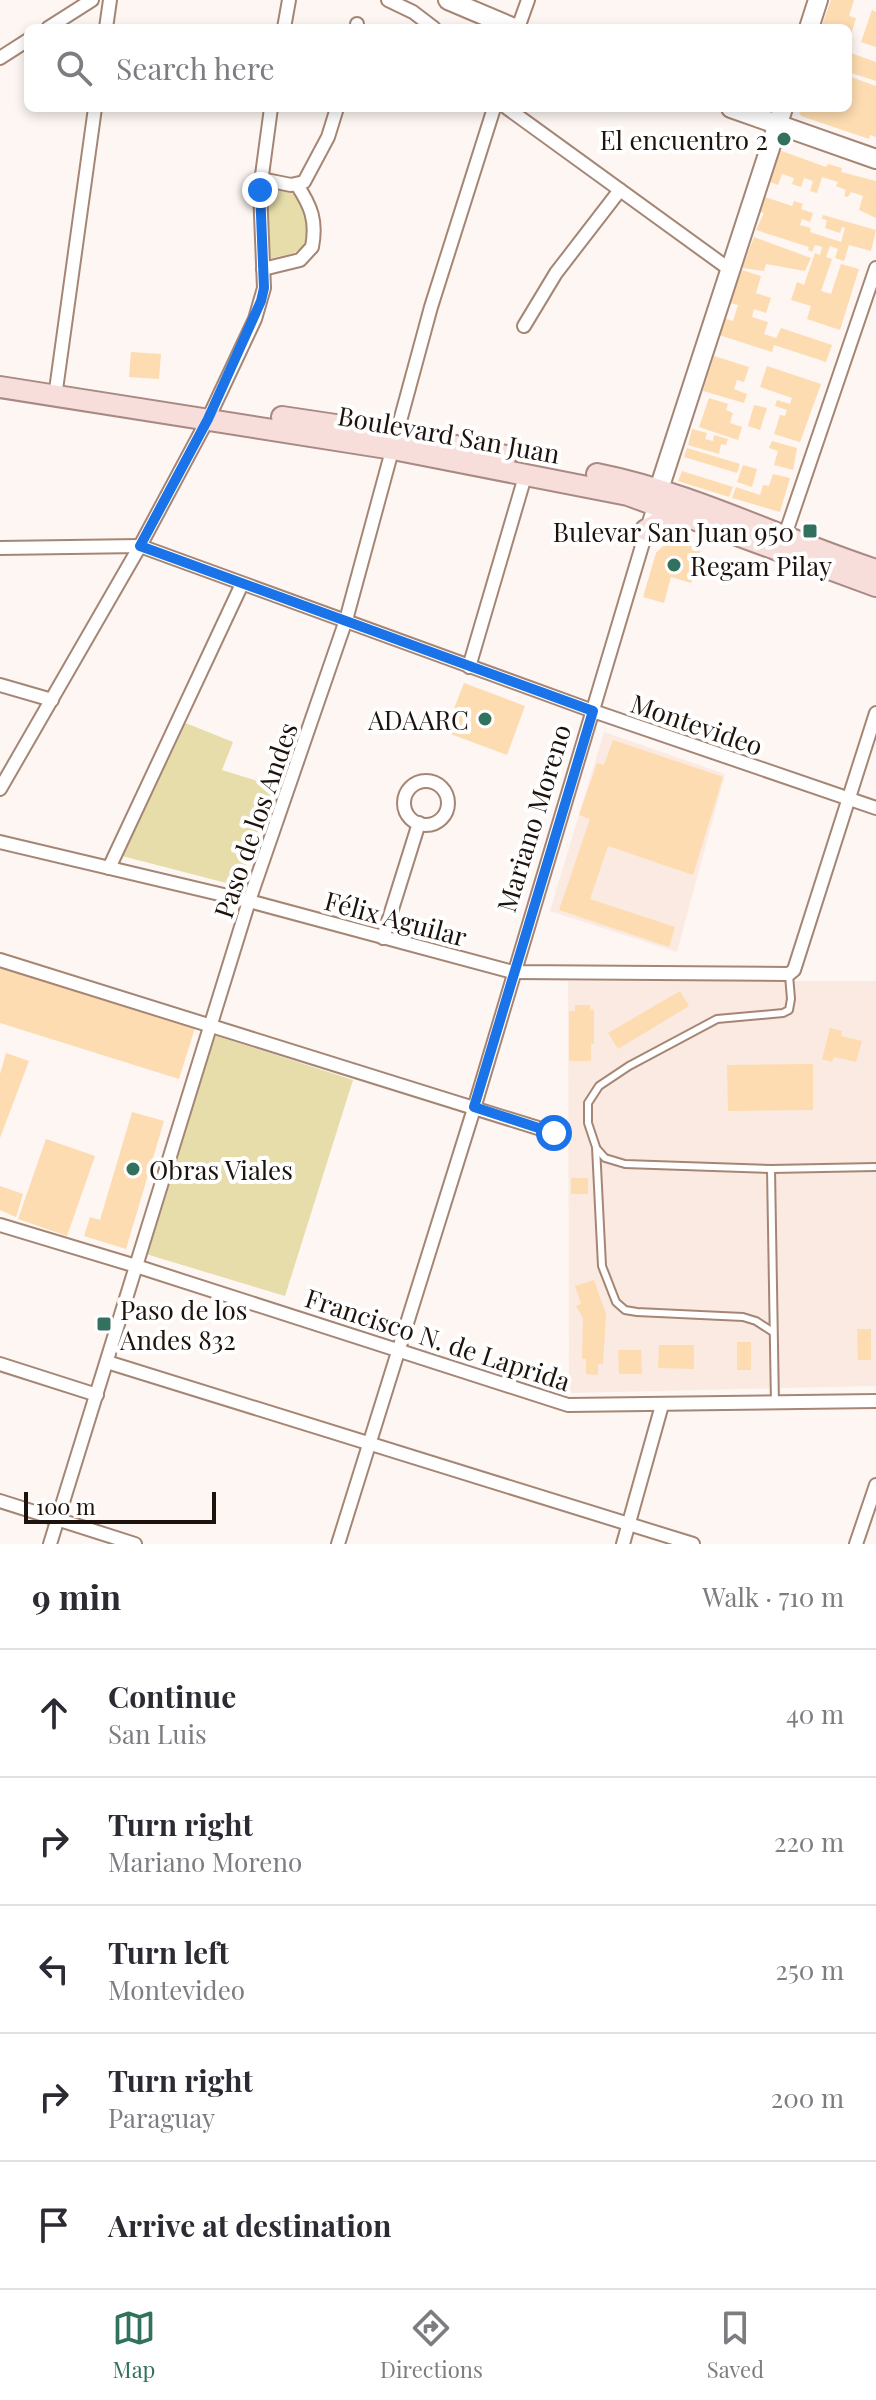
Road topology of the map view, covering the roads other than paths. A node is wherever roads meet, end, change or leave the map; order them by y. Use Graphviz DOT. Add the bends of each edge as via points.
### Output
graph roads {
  1 [pos="92,0"];
  2 [pos="110,0"];
  3 [pos="289,0"];
  4 [pos="388,0"];
  5 [pos="448,0"];
  6 [pos="528,0"];
  7 [pos="818,0"];
  8 [pos="481,7"];
  9 [pos="54,24"];
  10 [pos="107,24"];
  11 [pos="285,24"];
  12 [pos="429,24"];
  13 [pos="509,24"];
  14 [pos="518,24"];
  15 [pos="810,24"];
  16 [pos="24,43"];
  17 [pos="0,58"];
  18 [pos="94,112"];
  19 [pos="270,112"];
  20 [pos="336,112"];
  21 [pos="493,112"];
  22 [pos="513,112"];
  23 [pos="756,112"];
  24 [pos="780,116"];
  25 [pos="876,159"];
  26 [pos="261,179"];
  27 [pos="297,185"];
  28 [pos="620,190"];
  29 [pos="876,268"];
  30 [pos="263,269"];
  31 [pos="729,269"];
  32 [pos="524,326"];
  33 [pos="0,374"];
  34 [pos="0,387"];
  35 [pos="56,390"];
  36 [pos="211,413"];
  37 [pos="394,442"];
  38 [pos="526,473"];
  39 [pos="657,496"];
  40 [pos="678,512"];
  41 [pos="646,530"];
  42 [pos="784,538"];
  43 [pos="140,546"];
  44 [pos="0,548"];
  45 [pos="876,570"];
  46 [pos="242,584"];
  47 [pos="876,586"];
  48 [pos="346,620"];
  49 [pos="469,667"];
  50 [pos="0,685"];
  51 [pos="52,700"];
  52 [pos="593,711"];
  53 [pos="876,713"];
  54 [pos="0,789"];
  55 [pos="849,800"];
  56 [pos="876,808"];
  57 [pos="419,823"];
  58 [pos="0,842"];
  59 [pos="109,868"];
  60 [pos="249,901"];
  61 [pos="383,938"];
  62 [pos="0,960"];
  63 [pos="513,972"];
  64 [pos="789,974"];
  65 [pos="212,1027"];
  66 [pos="474,1107"];
  67 [pos="554,1133"];
  68 [pos="596,1147"];
  69 [pos="876,1167"];
  70 [pos="771,1169"];
  71 [pos="0,1225"];
  72 [pos="136,1266"];
  73 [pos="773,1332"];
  74 [pos="398,1350"];
  75 [pos="107,1362"];
  76 [pos="0,1364"];
  77 [pos="97,1395"];
  78 [pos="876,1401"];
  79 [pos="775,1404"];
  80 [pos="662,1405"];
  81 [pos="369,1442"];
  82 [pos="876,1485"];
  83 [pos="0,1501"];
  84 [pos="58,1520"];
  85 [pos="629,1525"];
  86 [pos="50,1544"];
  87 [pos="135,1544"];
  88 [pos="338,1544"];
  89 [pos="623,1544"];
  90 [pos="693,1544"];
  91 [pos="856,1544"];
  1 -- 9 [label="street"];
  2 -- 10 [label="street"];
  3 -- 11 [label="street"];
  4 -- 12 [label="street"];
  5 -- 8 [label="street"];
  6 -- 14 [label="street"];
  7 -- 15 [label="street"];
  8 -- 13 [label="street"];
  16 -- 17 [label="street"];
  18 -- 35 [label="street"];
  19 -- 26 [label="street"];
  20 -- 27 [label="street" via="322,149 304,182"];
  21 -- 37 [label="street, Paso de los Andes"];
  22 -- 28 [label="street"];
  23 -- 24 [label="street"];
  24 -- 25 [label="street"];
  24 -- 31 [label="street, Mariano Moreno"];
  26 -- 27 [label="street"];
  26 -- 30 [label="street"];
  27 -- 30 [label="street" via="314,217 312,247 300,260"];
  28 -- 31 [label="street"];
  28 -- 32 [label="street" via="556,273"];
  29 -- 42 [label="street"];
  30 -- 36 [label="street" via="255,319"];
  31 -- 39 [label="street, Mariano Moreno"];
  33 -- 35 [label="main road, Boulevard San Juan"];
  34 -- 35 [label="main road, Boulevard San Juan"];
  35 -- 36 [label="main road, Boulevard San Juan"];
  36 -- 37 [label="main road, Boulevard San Juan"];
  36 -- 43 [label="street"];
  37 -- 38 [label="main road, Boulevard San Juan"];
  37 -- 39 [label="main road, Boulevard San Juan"];
  37 -- 48 [label="street, Paso de los Andes"];
  38 -- 39 [label="main road, Boulevard San Juan" via="628,495"];
  38 -- 49 [label="street"];
  39 -- 40 [label="main road, Boulevard San Juan"];
  39 -- 41 [label="street, Mariano Moreno"];
  39 -- 42 [label="main road, Boulevard San Juan"];
  40 -- 41 [label="main road"];
  40 -- 47 [label="main road, Boulevard San Juan"];
  41 -- 52 [label="street, Mariano Moreno"];
  42 -- 45 [label="main road, Boulevard San Juan"];
  43 -- 44 [label="street, Montevideo"];
  43 -- 46 [label="street, Montevideo"];
  43 -- 51 [label="street"];
  46 -- 48 [label="street, Montevideo"];
  46 -- 59 [label="street"];
  48 -- 49 [label="street, Montevideo"];
  48 -- 60 [label="street, Paso de los Andes"];
  49 -- 52 [label="street, Montevideo"];
  50 -- 51 [label="street"];
  51 -- 54 [label="street"];
  52 -- 55 [label="street, Montevideo"];
  52 -- 63 [label="street, Mariano Moreno"];
  53 -- 55 [label="street"];
  55 -- 56 [label="street, Montevideo"];
  55 -- 64 [label="street"];
  57 -- 61 [label="street"];
  58 -- 59 [label="street, Félix Aguilar"];
  59 -- 60 [label="street, Félix Aguilar"];
  60 -- 61 [label="street, Félix Aguilar"];
  60 -- 65 [label="street, Paso de los Andes"];
  61 -- 63 [label="street, Félix Aguilar"];
  62 -- 65 [label="street"];
  63 -- 64 [label="street, Félix Aguilar"];
  63 -- 66 [label="street, Mariano Moreno"];
  64 -- 68 [label="lane" via="789,1010 717,1019 599,1086 588,1103"];
  65 -- 66 [label="street"];
  65 -- 72 [label="street, Paso de los Andes"];
  66 -- 67 [label="street"];
  66 -- 74 [label="street, Mariano Moreno"];
  68 -- 70 [label="lane" via="605,1158 625,1164"];
  68 -- 73 [label="lane" via="602,1266 616,1302 637,1312 743,1317"];
  69 -- 70 [label="lane"];
  70 -- 73 [label="lane"];
  71 -- 72 [label="street, Francisco N. de Laprida"];
  72 -- 74 [label="street, Francisco N. de Laprida"];
  72 -- 75 [label="street, Paso de los Andes"];
  73 -- 79 [label="lane"];
  74 -- 80 [label="street, Francisco N. de Laprida" via="568,1405"];
  74 -- 81 [label="street, Mariano Moreno"];
  75 -- 77 [label="street, Paso de los Andes"];
  75 -- 81 [label="street"];
  76 -- 77 [label="street"];
  77 -- 84 [label="street, Paso de los Andes"];
  78 -- 79 [label="street, Francisco N. de Laprida"];
  79 -- 80 [label="street, Francisco N. de Laprida"];
  80 -- 85 [label="street"];
  81 -- 85 [label="street"];
  81 -- 88 [label="street, Mariano Moreno"];
  82 -- 91 [label="street"];
  83 -- 84 [label="street"];
  84 -- 86 [label="street, Paso de los Andes"];
  84 -- 87 [label="street"];
  85 -- 89 [label="street"];
  85 -- 90 [label="street"];
}
